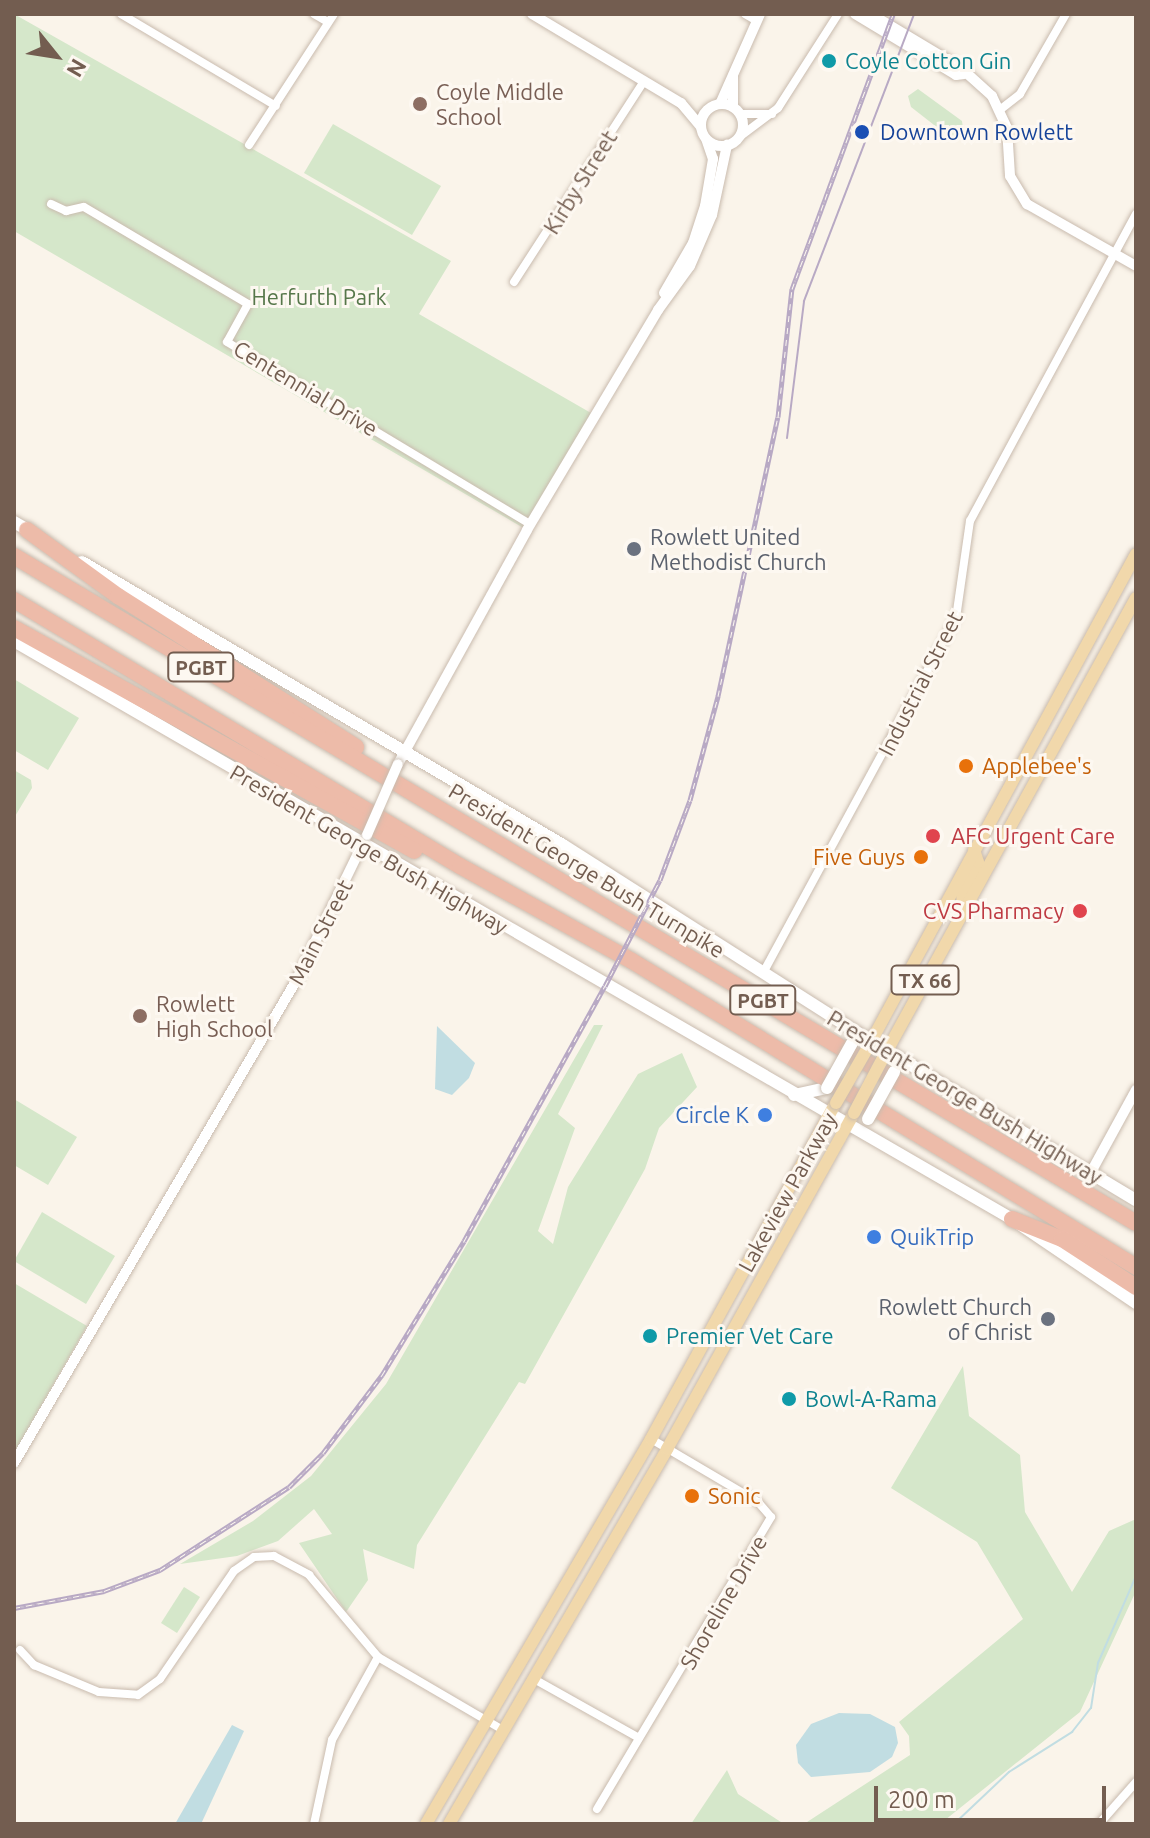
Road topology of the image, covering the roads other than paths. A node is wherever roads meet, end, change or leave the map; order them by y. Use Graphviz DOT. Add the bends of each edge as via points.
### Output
graph roads {
  1 [pos="121,14"];
  2 [pos="314,14"];
  3 [pos="532,14"];
  4 [pos="745,14"];
  5 [pos="838,14"];
  6 [pos="855,14"];
  7 [pos="871,14"];
  8 [pos="1066,14"];
  9 [pos="758,17"];
  10 [pos="331,18"];
  11 [pos="735,67"];
  12 [pos="964,74"];
  13 [pos="644,81"];
  14 [pos="672,97"];
  15 [pos="276,106"];
  16 [pos="716,106"];
  17 [pos="1001,109"];
  18 [pos="736,111"];
  19 [pos="772,114"];
  20 [pos="701,127"];
  21 [pos="738,138"];
  22 [pos="706,139"];
  23 [pos="249,145"];
  24 [pos="727,145"];
  25 [pos="51,204"];
  26 [pos="1136,214"];
  27 [pos="1114,254"];
  28 [pos="1136,266"];
  29 [pos="514,282"];
  30 [pos="658,310"];
  31 [pos="530,524"];
  32 [pos="21,526"];
  33 [pos="1136,554"];
  34 [pos="14,556"];
  35 [pos="1132,572"];
  36 [pos="1136,598"];
  37 [pos="14,600"];
  38 [pos="14,628"];
  39 [pos="14,641"];
  40 [pos="1027,754"];
  41 [pos="1044,764"];
  42 [pos="396,765"];
  43 [pos="364,841"];
  44 [pos="974,850"];
  45 [pos="460,866"];
  46 [pos="963,910"];
  47 [pos="763,973"];
  48 [pos="849,1028"];
  49 [pos="869,1045"];
  50 [pos="885,1055"];
  51 [pos="928,1076"];
  52 [pos="1136,1090"];
  53 [pos="794,1095"];
  54 [pos="832,1109"];
  55 [pos="850,1119"];
  56 [pos="883,1146"];
  57 [pos="1090,1174"];
  58 [pos="1136,1200"];
  59 [pos="1012,1219"];
  60 [pos="1136,1223"];
  61 [pos="1136,1267"];
  62 [pos="740,1277"];
  63 [pos="758,1287"];
  64 [pos="1136,1287"];
  65 [pos="1136,1303"];
  66 [pos="651,1439"];
  67 [pos="667,1449"];
  68 [pos="14,1463"];
  69 [pos="20,1650"];
  70 [pos="378,1657"];
  71 [pos="534,1679"];
  72 [pos="486,1719"];
  73 [pos="503,1730"];
  74 [pos="639,1738"];
  75 [pos="1136,1782"];
  76 [pos="597,1809"];
  77 [pos="314,1824"];
  78 [pos="426,1824"];
  79 [pos="449,1824"];
  80 [pos="1099,1824"];
  1 -- 15 [label="street"];
  2 -- 10 [label="street"];
  3 -- 13 [label="street"];
  4 -- 9 [label="street"];
  5 -- 19 [label="street"];
  6 -- 12 [label="street" via="956,75"];
  7 -- 12 [label="street"];
  8 -- 17 [label="street" via="1020,94"];
  9 -- 11 [label="street"];
  10 -- 15 [label="street"];
  11 -- 16 [label="street"];
  11 -- 18 [label="street"];
  12 -- 17 [label="street"];
  13 -- 14 [label="street"];
  13 -- 29 [label="street, Kirby Street"];
  14 -- 16 [label="street"];
  14 -- 20 [label="street"];
  15 -- 23 [label="street"];
  16 -- 18 [label="street"];
  16 -- 20 [label="street"];
  17 -- 27 [label="street" via="1009,172 1021,196 1040,214"];
  18 -- 19 [label="street"];
  18 -- 21 [label="street" via="743,126"];
  19 -- 21 [label="street"];
  20 -- 22 [label="street, Main Street"];
  21 -- 24 [label="street"];
  22 -- 24 [label="street"];
  22 -- 30 [label="street, Main Street" via="713,159 702,219"];
  24 -- 30 [label="street, Main Street" via="706,233"];
  25 -- 31 [label="street, Centennial Drive" via="66,211 84,207 248,304 227,342"];
  26 -- 27 [label="street, Industrial Street"];
  27 -- 28 [label="street"];
  27 -- 47 [label="street, Industrial Street" via="974,512 956,618"];
  30 -- 31 [label="street, Main Street"];
  31 -- 42 [label="street, Main Street"];
  32 -- 42 [label="main road, President George Bush Highway"];
  32 -- 42 [label="highway" via="118,596 272,689 374,760"];
  33 -- 35 [label="main road, Lakeview Parkway / TX 66"];
  34 -- 42 [label="highway, President George Bush Turnpike / PGBT"];
  35 -- 40 [label="main road, Lakeview Parkway / TX 66"];
  36 -- 41 [label="main road, Lakeview Parkway / TX 66"];
  37 -- 45 [label="highway, PGBT"];
  38 -- 45 [label="highway" via="432,861"];
  39 -- 43 [label="main road, President George Bush Highway"];
  40 -- 41 [label="main road"];
  40 -- 44 [label="main road, Lakeview Parkway / TX 66"];
  41 -- 46 [label="main road, Lakeview Parkway / TX 66"];
  42 -- 43 [label="street, Main Street, bridge"];
  42 -- 47 [label="main road, President George Bush Highway" via="563,845"];
  42 -- 60 [label="highway, President George Bush Turnpike / PGBT"];
  43 -- 53 [label="main road, President George Bush Highway"];
  43 -- 68 [label="street, Main Street" via="297,979"];
  44 -- 46 [label="main road" via="978,862 962,891"];
  44 -- 49 [label="main road, Lakeview Parkway / TX 66"];
  45 -- 61 [label="highway, PGBT" via="632,961"];
  46 -- 50 [label="main road, Lakeview Parkway / TX 66"];
  47 -- 48 [label="main road, President George Bush Highway"];
  48 -- 49 [label="main road, President George Bush Highway"];
  48 -- 53 [label="main road, bridge" via="852,1043 827,1088"];
  49 -- 50 [label="main road, President George Bush Highway"];
  49 -- 54 [label="main road, Lakeview Parkway / TX 66, bridge"];
  50 -- 51 [label="main road, President George Bush Highway"];
  50 -- 55 [label="main road, Lakeview Parkway / TX 66, bridge"];
  51 -- 56 [label="main road, bridge" via="906,1067 894,1072 868,1119"];
  51 -- 57 [label="main road, President George Bush Highway"];
  52 -- 57 [label="street"];
  53 -- 54 [label="main road, President George Bush Highway"];
  54 -- 55 [label="main road, President George Bush Highway"];
  54 -- 62 [label="main road, Lakeview Parkway / TX 66"];
  55 -- 56 [label="main road, President George Bush Highway"];
  55 -- 63 [label="main road, Lakeview Parkway / TX 66"];
  56 -- 59 [label="main road, President George Bush Highway"];
  57 -- 58 [label="main road, President George Bush Highway"];
  59 -- 64 [label="highway" via="1062,1239"];
  59 -- 65 [label="main road, President George Bush Highway"];
  62 -- 63 [label="main road"];
  62 -- 66 [label="main road, Lakeview Parkway / TX 66"];
  63 -- 67 [label="main road, Lakeview Parkway / TX 66"];
  66 -- 67 [label="street, Shoreline Drive"];
  66 -- 72 [label="main road, Lakeview Parkway / TX 66"];
  67 -- 71 [label="main road, Lakeview Parkway / TX 66"];
  67 -- 74 [label="street, Shoreline Drive" via="758,1502 771,1517 691,1659"];
  69 -- 70 [label="street" via="34,1665 99,1692 138,1695 160,1679 234,1571 254,1557 274,1556 309,1575"];
  70 -- 72 [label="street"];
  70 -- 77 [label="street" via="332,1740"];
  71 -- 73 [label="main road, Lakeview Parkway / TX 66"];
  71 -- 74 [label="street"];
  72 -- 73 [label="street"];
  72 -- 78 [label="main road, Lakeview Parkway / TX 66"];
  73 -- 79 [label="main road, Lakeview Parkway / TX 66"];
  74 -- 76 [label="street, Shoreline Drive"];
  75 -- 80 [label="street"];
}
